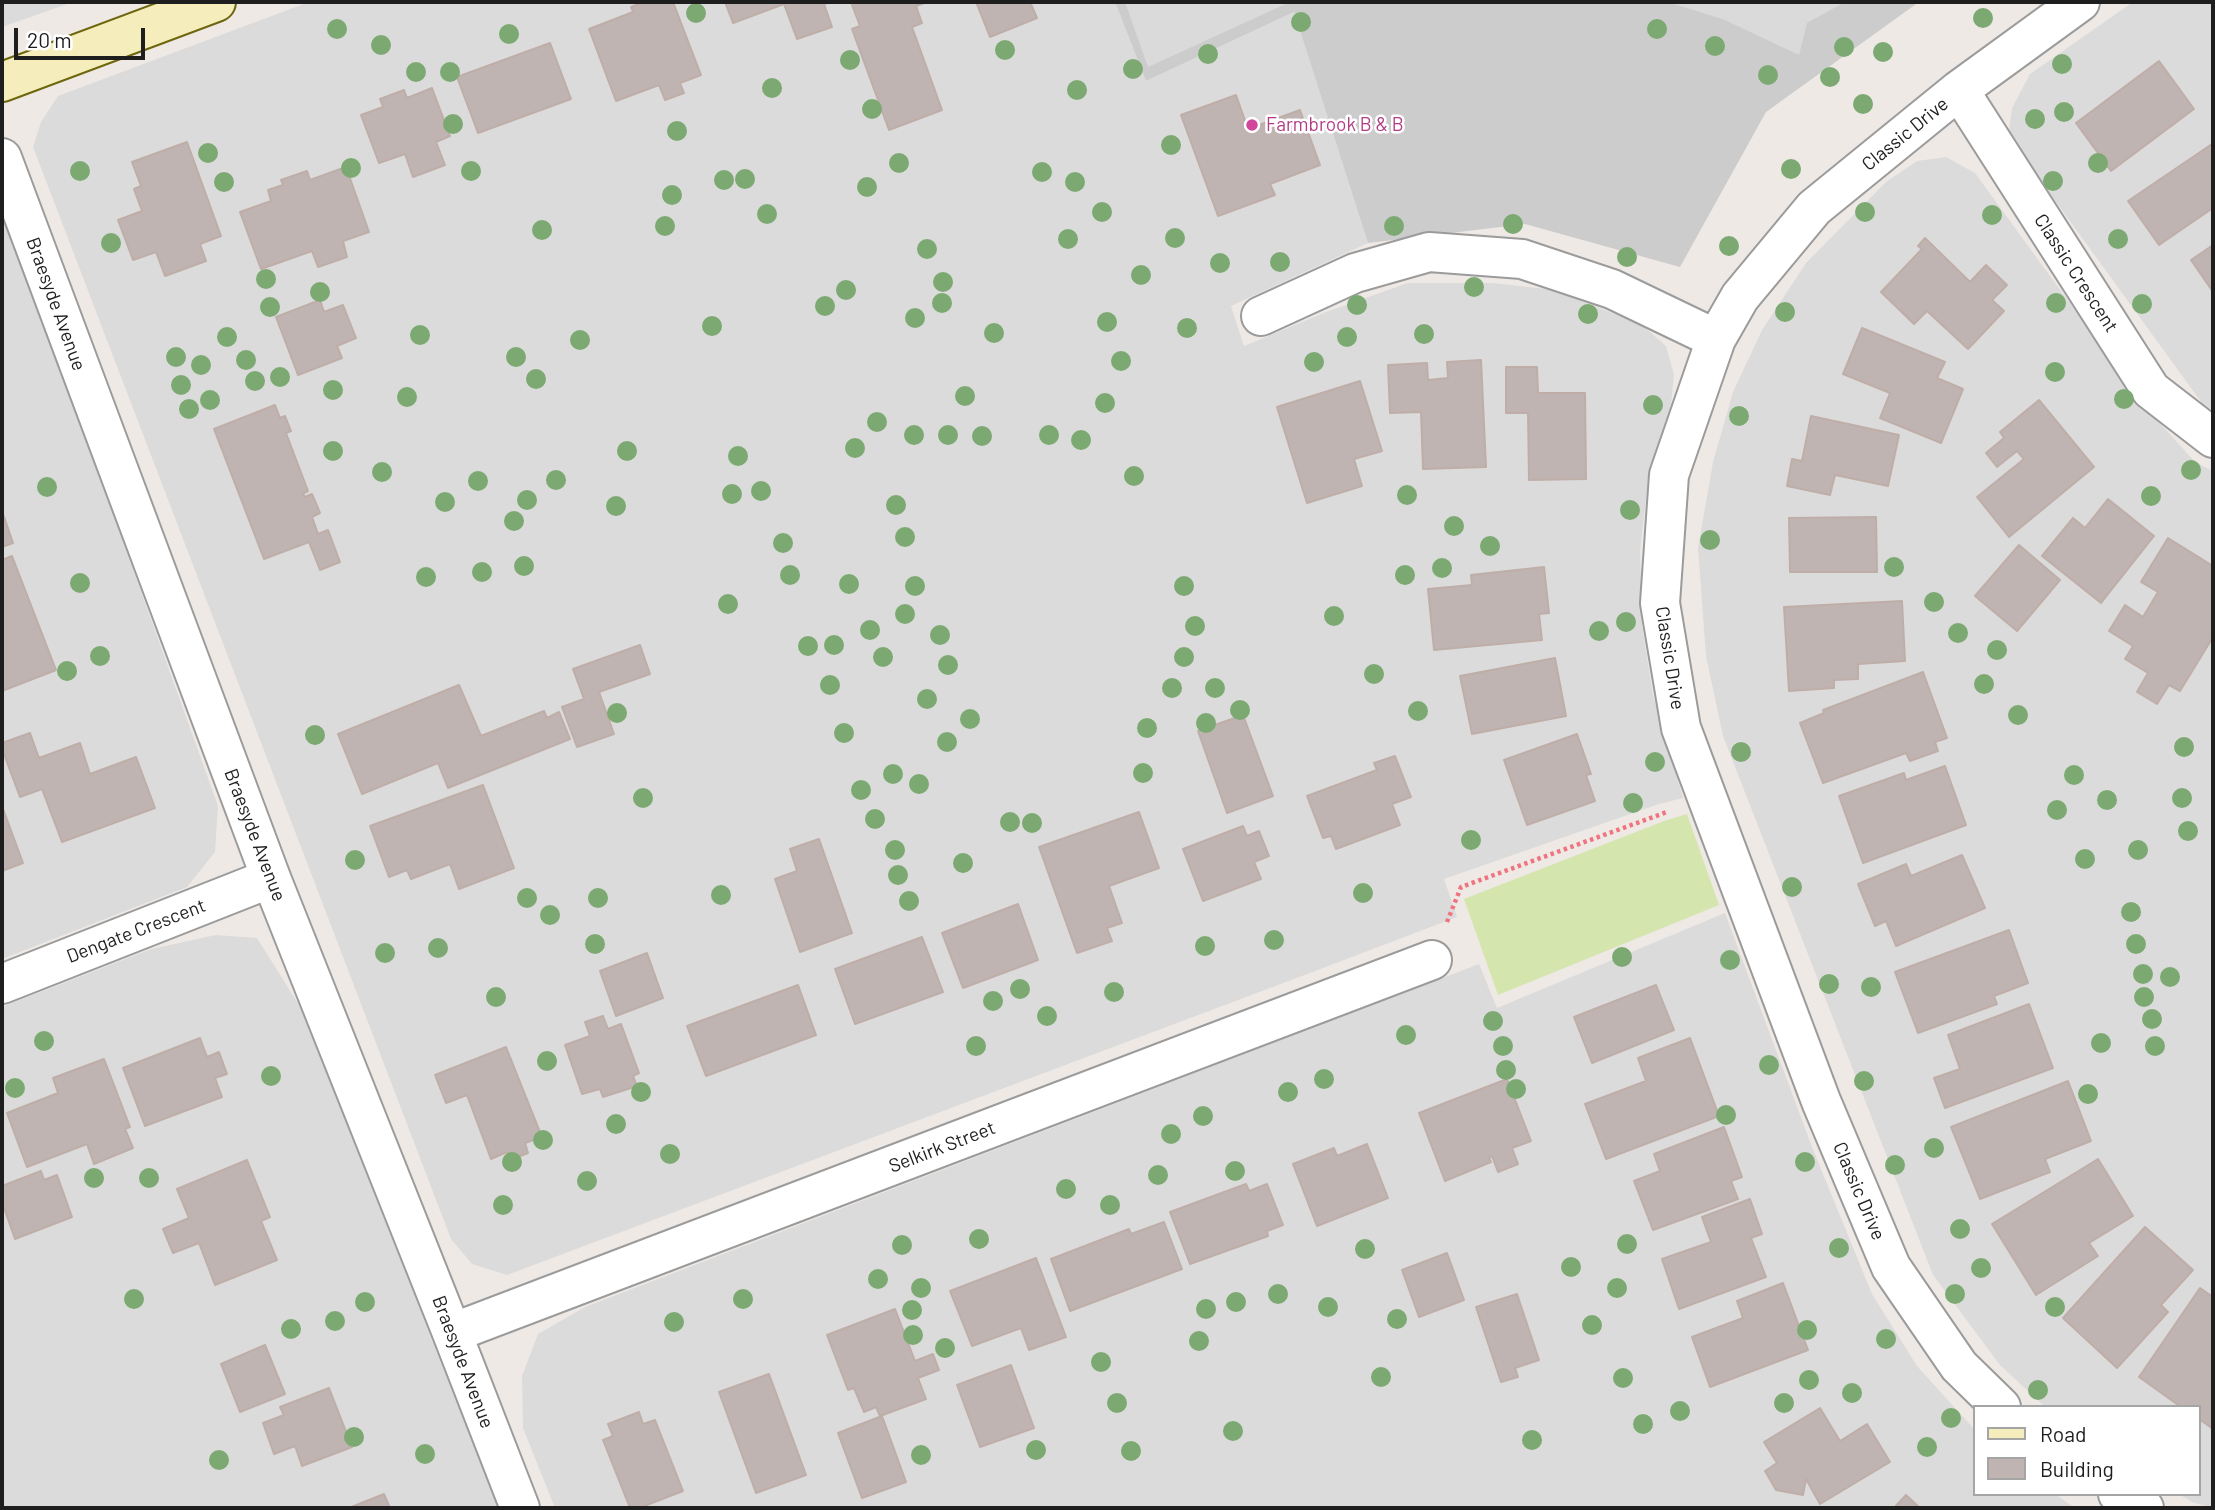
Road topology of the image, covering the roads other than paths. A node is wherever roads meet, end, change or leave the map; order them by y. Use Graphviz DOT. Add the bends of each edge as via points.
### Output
graph roads {
  1 [pos="216,2"];
  2 [pos="2080,2"];
  3 [pos="2,82"];
  4 [pos="1959,90"];
  5 [pos="2,158"];
  6 [pos="1261,316"];
  7 [pos="1716,339"];
  8 [pos="2213,438"];
  9 [pos="271,878"];
  10 [pos="1432,960"];
  11 [pos="2,984"];
  12 [pos="452,1333"];
  13 [pos="1999,1405"];
  14 [pos="2122,1496"];
  15 [pos="520,1508"];
  16 [pos="2144,1508"];
  1 -- 3 [label="main road"];
  2 -- 4 [label="street, Classic Drive"];
  4 -- 7 [label="street, Classic Drive" via="1814,208 1740,297"];
  4 -- 8 [label="street, Classic Crescent" via="2151,390"];
  5 -- 9 [label="street, Braesyde Avenue"];
  6 -- 7 [label="street" via="1356,273 1429,252 1522,259 1612,289"];
  7 -- 13 [label="street, Classic Drive" via="1669,475 1660,603 1681,728 1821,1101 1891,1266 1959,1366"];
  9 -- 11 [label="street, Dengate Crescent"];
  9 -- 12 [label="street, Braesyde Avenue"];
  10 -- 12 [label="street, Selkirk Street"];
  12 -- 15 [label="street, Braesyde Avenue"];
  14 -- 16 [label="street"];
}
